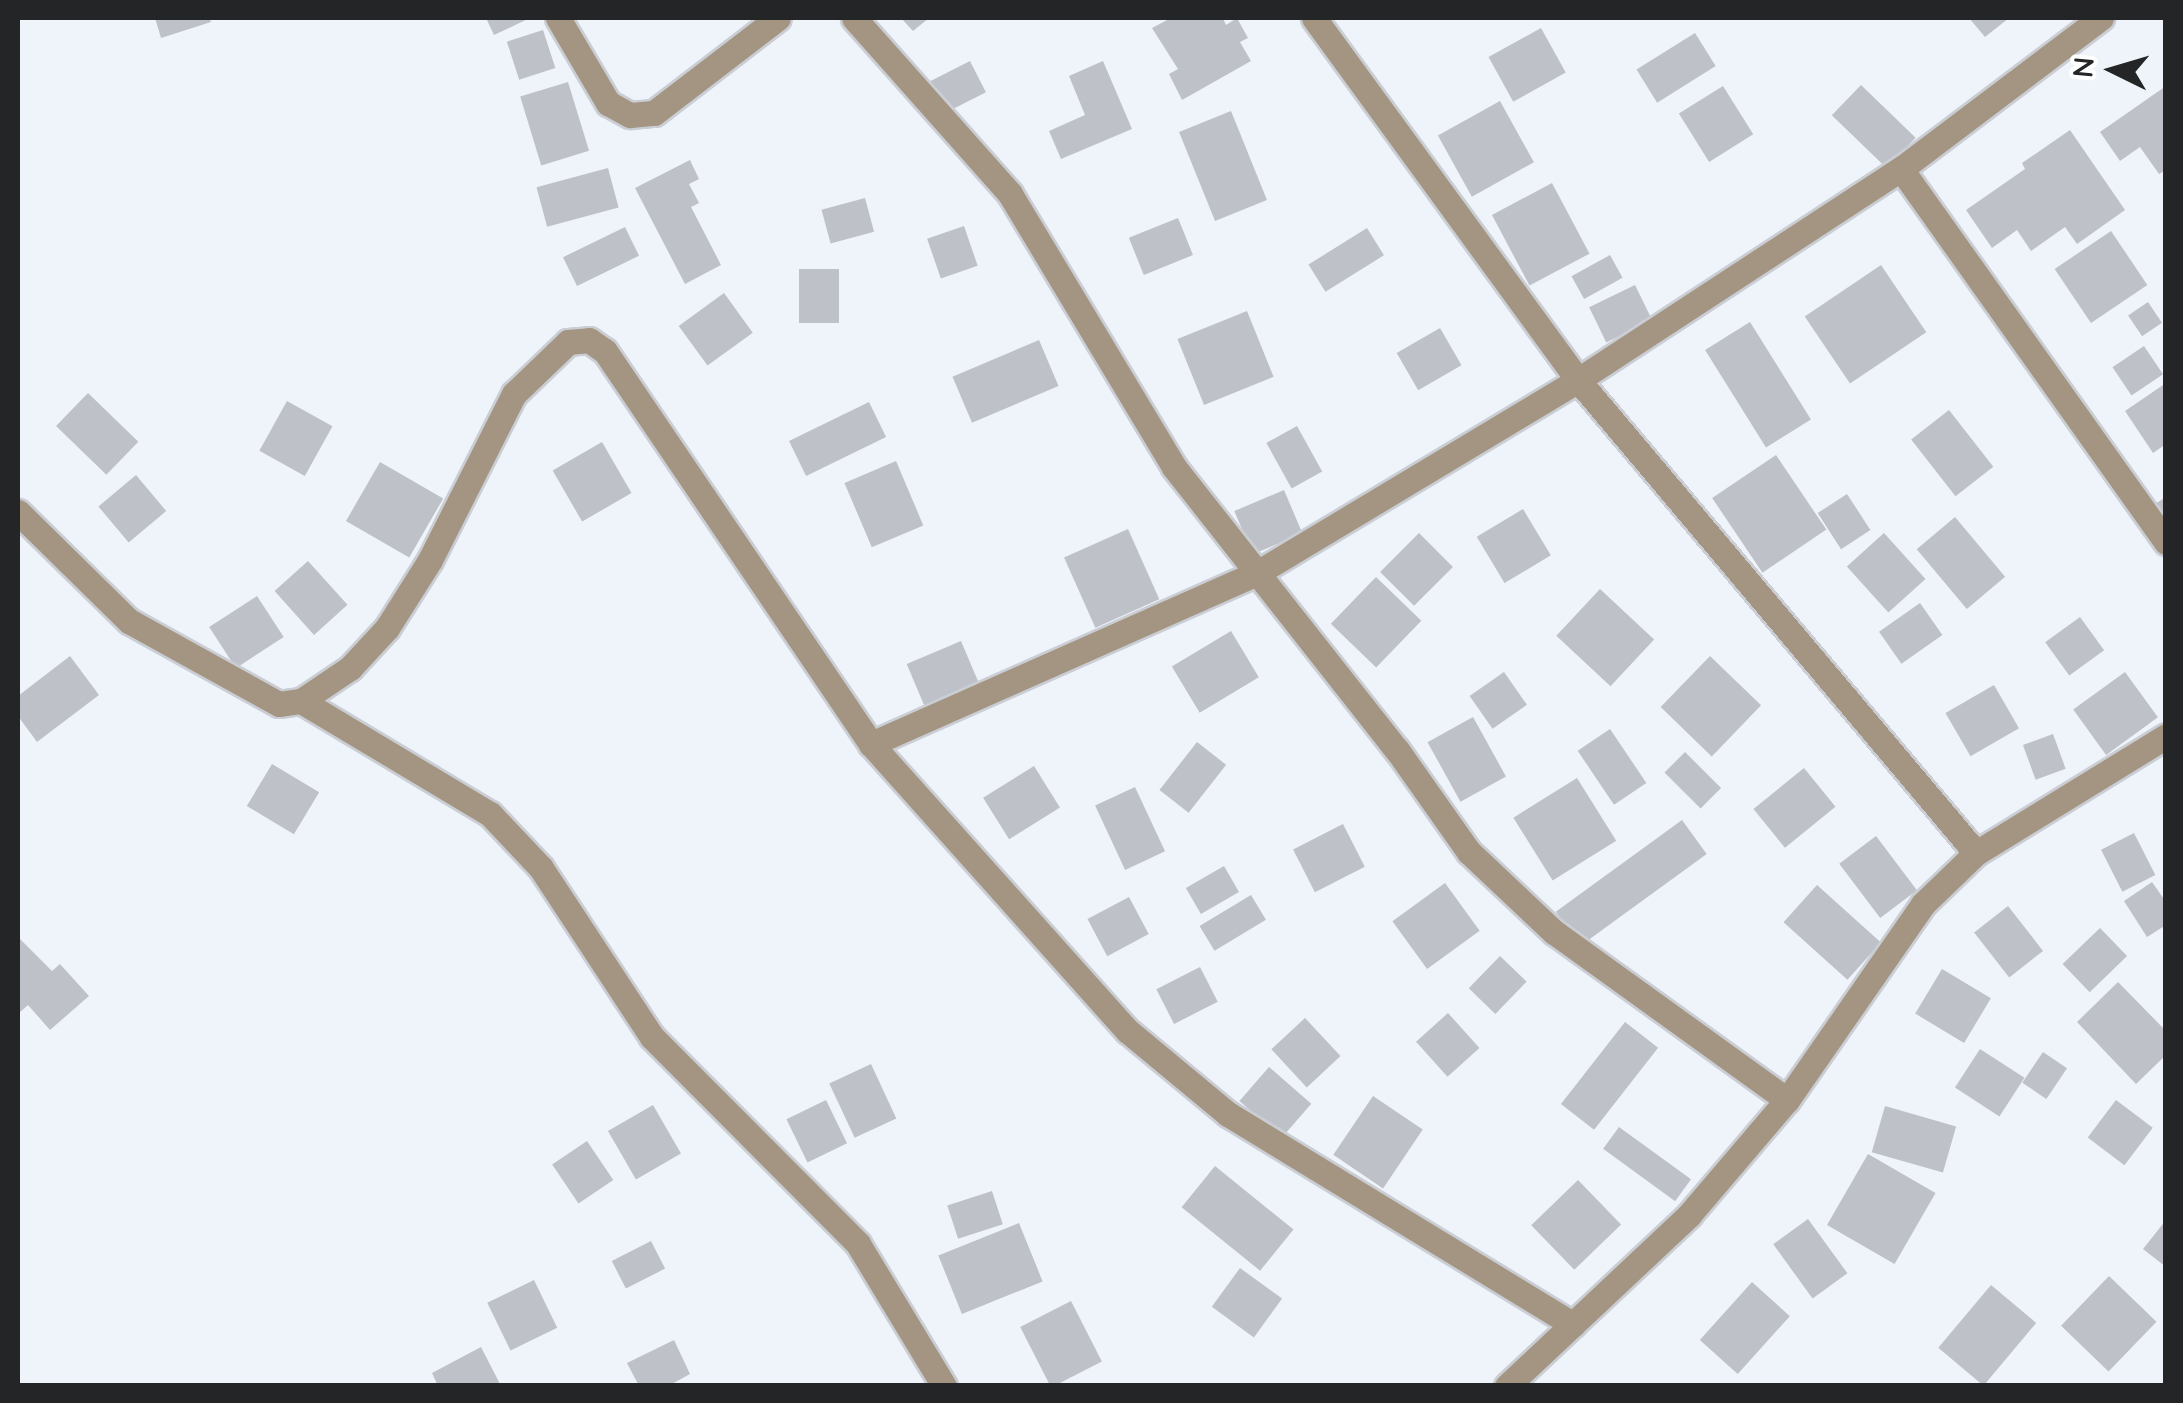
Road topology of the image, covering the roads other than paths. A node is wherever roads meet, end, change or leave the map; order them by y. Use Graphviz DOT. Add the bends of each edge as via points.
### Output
graph roads {
  1 [pos="558,18"];
  2 [pos="778,18"];
  3 [pos="854,18"];
  4 [pos="1314,18"];
  5 [pos="2102,18"];
  6 [pos="1901,169"];
  7 [pos="1578,380"];
  8 [pos="18,512"];
  9 [pos="2166,542"];
  10 [pos="1257,574"];
  11 [pos="302,701"];
  12 [pos="2166,736"];
  13 [pos="871,744"];
  14 [pos="1976,853"];
  15 [pos="1787,1100"];
  16 [pos="1573,1326"];
  17 [pos="944,1386"];
  18 [pos="1507,1386"];
  1 -- 2 [label="street" via="608,103 630,116 654,113"];
  3 -- 10 [label="street" via="1010,194 1174,468"];
  4 -- 7 [label="street"];
  5 -- 6 [label="street"];
  6 -- 7 [label="street"];
  6 -- 9 [label="street"];
  7 -- 10 [label="street"];
  7 -- 14 [label="street"];
  8 -- 11 [label="street" via="129,622 280,704"];
  10 -- 13 [label="street"];
  10 -- 15 [label="street" via="1469,852 1554,932"];
  11 -- 13 [label="street" via="350,668 388,628 514,394 568,342 589,340 605,351"];
  11 -- 17 [label="street" via="490,814 528,854 652,1037 858,1244"];
  12 -- 14 [label="street"];
  13 -- 16 [label="street" via="1101,1003 1174,1073 1276,1144"];
  14 -- 15 [label="street" via="1923,904"];
  15 -- 16 [label="street" via="1689,1215"];
  16 -- 18 [label="street"];
}
